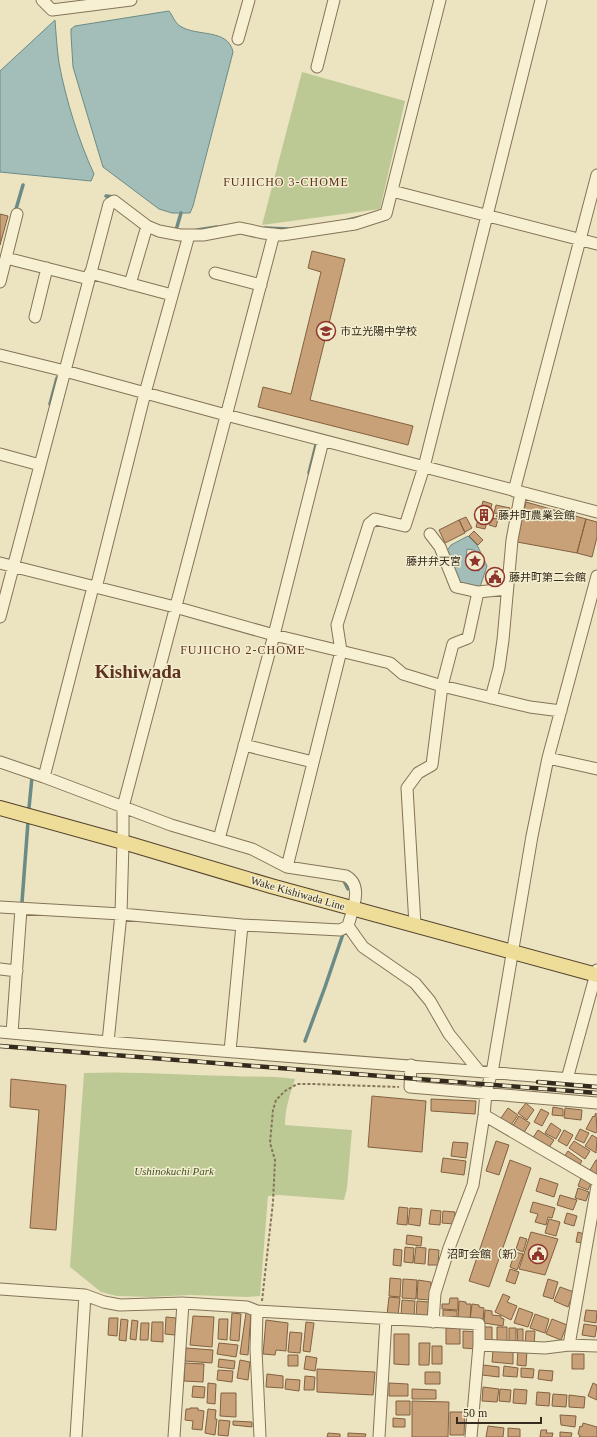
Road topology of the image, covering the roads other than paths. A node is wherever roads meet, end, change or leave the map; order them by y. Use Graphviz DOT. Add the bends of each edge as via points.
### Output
graph roads {
  1 [pos="42,0"];
  2 [pos="131,0"];
  3 [pos="249,0"];
  4 [pos="334,0"];
  5 [pos="440,0"];
  6 [pos="541,0"];
  7 [pos="238,39"];
  8 [pos="317,66"];
  9 [pos="596,179"];
  10 [pos="392,191"];
  11 [pos="17,214"];
  12 [pos="487,215"];
  13 [pos="147,226"];
  14 [pos="274,234"];
  15 [pos="189,235"];
  16 [pos="580,240"];
  17 [pos="597,244"];
  18 [pos="6,258"];
  19 [pos="47,268"];
  20 [pos="215,273"];
  21 [pos="90,276"];
  22 [pos="0,282"];
  23 [pos="130,284"];
  24 [pos="261,285"];
  25 [pos="172,295"];
  26 [pos="35,317"];
  27 [pos="0,355"];
  28 [pos="65,371"];
  29 [pos="145,393"];
  30 [pos="226,416"];
  31 [pos="323,441"];
  32 [pos="0,454"];
  33 [pos="40,465"];
  34 [pos="424,467"];
  35 [pos="518,491"];
  36 [pos="597,512"];
  37 [pos="430,534"];
  38 [pos="0,563"];
  39 [pos="13,567"];
  40 [pos="597,576"];
  41 [pos="95,587"];
  42 [pos="507,589"];
  43 [pos="478,592"];
  44 [pos="175,608"];
  45 [pos="0,617"];
  46 [pos="274,635"];
  47 [pos="341,651"];
  48 [pos="442,686"];
  49 [pos="491,698"];
  50 [pos="561,711"];
  51 [pos="244,745"];
  52 [pos="548,758"];
  53 [pos="0,762"];
  54 [pos="313,762"];
  55 [pos="597,769"];
  56 [pos="44,777"];
  57 [pos="123,807"];
  58 [pos="0,808"];
  59 [pos="219,839"];
  60 [pos="124,842"];
  61 [pos="287,867"];
  62 [pos="0,907"];
  63 [pos="353,908"];
  64 [pos="21,909"];
  65 [pos="121,914"];
  66 [pos="242,925"];
  67 [pos="415,925"];
  68 [pos="348,926"];
  69 [pos="513,951"];
  70 [pos="0,969"];
  71 [pos="17,971"];
  72 [pos="597,973"];
  73 [pos="0,1032"];
  74 [pos="12,1033"];
  75 [pos="108,1042"];
  76 [pos="230,1051"];
  77 [pos="411,1065"];
  78 [pos="479,1071"];
  79 [pos="492,1072"];
  80 [pos="567,1079"];
  81 [pos="597,1081"];
  82 [pos="486,1093"];
  83 [pos="597,1103"];
  84 [pos="484,1115"];
  85 [pos="597,1181"];
  86 [pos="597,1186"];
  87 [pos="0,1288"];
  88 [pos="85,1295"];
  89 [pos="183,1303"];
  90 [pos="257,1312"];
  91 [pos="386,1320"];
  92 [pos="433,1322"];
  93 [pos="479,1345"];
  94 [pos="570,1345"];
  95 [pos="597,1346"];
  96 [pos="76,1437"];
  97 [pos="174,1437"];
  98 [pos="260,1437"];
  99 [pos="379,1437"];
  100 [pos="471,1437"];
  1 -- 2 [label="street" via="52,10"];
  3 -- 7 [label="street"];
  4 -- 8 [label="street"];
  5 -- 10 [label="street"];
  6 -- 12 [label="street"];
  9 -- 16 [label="street"];
  10 -- 12 [label="street"];
  10 -- 14 [label="street" via="386,214 355,224"];
  11 -- 18 [label="street"];
  12 -- 16 [label="street"];
  12 -- 34 [label="street"];
  13 -- 15 [label="street" via="173,234"];
  13 -- 21 [label="street" via="114,201 108,204"];
  13 -- 23 [label="street"];
  14 -- 15 [label="street" via="240,228"];
  14 -- 24 [label="street"];
  15 -- 25 [label="street"];
  16 -- 17 [label="street"];
  16 -- 35 [label="street"];
  18 -- 19 [label="street"];
  18 -- 22 [label="street"];
  19 -- 21 [label="street"];
  19 -- 26 [label="street"];
  20 -- 24 [label="street"];
  21 -- 23 [label="street"];
  21 -- 28 [label="street"];
  23 -- 25 [label="street"];
  24 -- 30 [label="street"];
  25 -- 29 [label="street"];
  27 -- 28 [label="street"];
  28 -- 29 [label="street"];
  28 -- 33 [label="street"];
  29 -- 30 [label="street"];
  29 -- 41 [label="street"];
  30 -- 31 [label="street"];
  30 -- 44 [label="street"];
  31 -- 34 [label="street"];
  31 -- 46 [label="street"];
  32 -- 33 [label="street"];
  33 -- 39 [label="street"];
  34 -- 35 [label="street"];
  34 -- 47 [label="street" via="406,526 375,519 369,524 337,625"];
  35 -- 36 [label="street"];
  35 -- 42 [label="street"];
  37 -- 43 [label="street" via="440,547 456,587"];
  38 -- 39 [label="street"];
  39 -- 41 [label="street"];
  39 -- 45 [label="street"];
  40 -- 50 [label="street"];
  41 -- 44 [label="street"];
  41 -- 56 [label="street"];
  42 -- 43 [label="street"];
  42 -- 49 [label="street" via="499,668"];
  43 -- 48 [label="street" via="468,638 453,644"];
  44 -- 46 [label="street"];
  44 -- 57 [label="street"];
  46 -- 47 [label="street"];
  46 -- 51 [label="street"];
  47 -- 48 [label="street" via="390,663 403,674"];
  47 -- 54 [label="street"];
  48 -- 49 [label="street"];
  48 -- 67 [label="street" via="432,765 418,773 407,788"];
  49 -- 50 [label="street"];
  50 -- 52 [label="street"];
  51 -- 54 [label="street"];
  51 -- 59 [label="street"];
  52 -- 55 [label="street"];
  52 -- 69 [label="street"];
  53 -- 56 [label="street"];
  54 -- 61 [label="street"];
  56 -- 57 [label="street"];
  57 -- 59 [label="street"];
  57 -- 60 [label="street"];
  58 -- 60 [label="main road, Wake Kishiwada Line"];
  59 -- 61 [label="street" via="252,849"];
  60 -- 63 [label="main road, Wake Kishiwada Line"];
  60 -- 65 [label="street"];
  61 -- 63 [label="street" via="351,879 357,890"];
  62 -- 64 [label="street"];
  63 -- 67 [label="main road, Wake Kishiwada Line"];
  63 -- 68 [label="street"];
  64 -- 65 [label="street"];
  64 -- 71 [label="street"];
  65 -- 66 [label="street"];
  65 -- 75 [label="street"];
  66 -- 68 [label="street" via="340,930"];
  66 -- 76 [label="street"];
  67 -- 69 [label="main road, Wake Kishiwada Line"];
  68 -- 78 [label="street" via="362,947 415,983 430,1001 449,1034"];
  69 -- 72 [label="main road, Wake Kishiwada Line"];
  69 -- 79 [label="street"];
  70 -- 71 [label="street"];
  71 -- 74 [label="street"];
  72 -- 80 [label="street"];
  73 -- 74 [label="street"];
  74 -- 75 [label="street"];
  75 -- 76 [label="street"];
  76 -- 77 [label="street"];
  77 -- 78 [label="street"];
  77 -- 82 [label="street" via="410,1087"];
  78 -- 79 [label="street"];
  79 -- 80 [label="street"];
  79 -- 82 [label="street"];
  80 -- 81 [label="street"];
  82 -- 83 [label="street"];
  82 -- 84 [label="street"];
  84 -- 85 [label="street"];
  84 -- 92 [label="street" via="473,1185 435,1293"];
  86 -- 94 [label="street"];
  87 -- 88 [label="street"];
  88 -- 89 [label="street" via="120,1305"];
  88 -- 96 [label="street"];
  89 -- 90 [label="street" via="247,1307"];
  89 -- 97 [label="street"];
  90 -- 91 [label="street"];
  90 -- 98 [label="street"];
  91 -- 92 [label="street"];
  91 -- 99 [label="street"];
  92 -- 93 [label="street" via="479,1324"];
  93 -- 94 [label="street" via="545,1348"];
  93 -- 100 [label="street"];
  94 -- 95 [label="street"];
}
